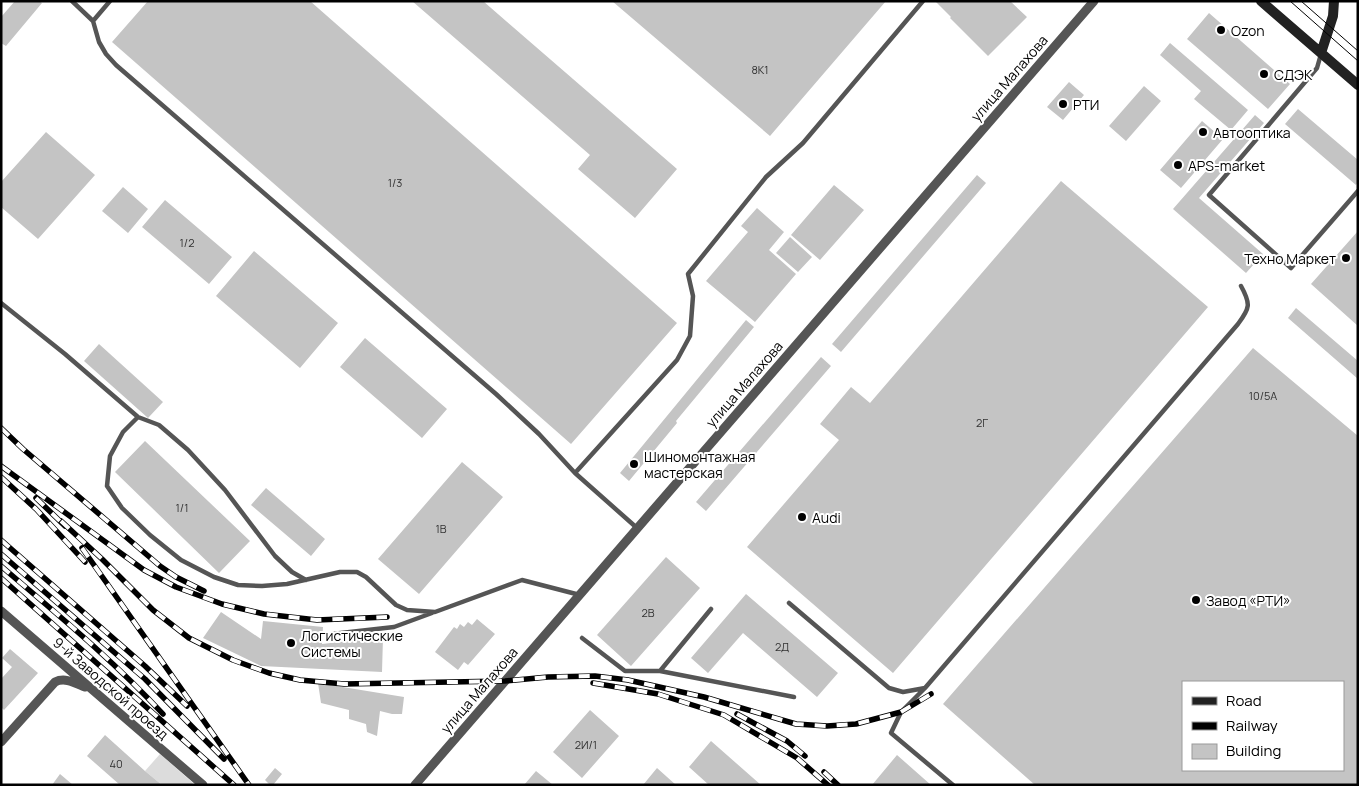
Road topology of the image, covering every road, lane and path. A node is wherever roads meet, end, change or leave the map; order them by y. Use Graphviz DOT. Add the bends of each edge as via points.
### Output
graph roads {
  1 [pos="72,1"];
  2 [pos="110,1"];
  3 [pos="923,1"];
  4 [pos="1094,1"];
  5 [pos="1261,1"];
  6 [pos="1334,1"];
  7 [pos="93,21"];
  8 [pos="1321,53"];
  9 [pos="1358,85"];
  10 [pos="1358,191"];
  11 [pos="1242,286"];
  12 [pos="1,304"];
  13 [pos="138,417"];
  14 [pos="575,473"];
  15 [pos="637,528"];
  16 [pos="306,580"];
  17 [pos="580,595"];
  18 [pos="789,603"];
  19 [pos="712,609"];
  20 [pos="1,611"];
  21 [pos="435,612"];
  22 [pos="332,634"];
  23 [pos="582,638"];
  24 [pos="660,670"];
  25 [pos="90,688"];
  26 [pos="925,688"];
  27 [pos="794,697"];
  28 [pos="1,742"];
  29 [pos="203,785"];
  30 [pos="415,785"];
  31 [pos="953,785"];
  1 -- 7 [label="lane"];
  2 -- 7 [label="lane"];
  3 -- 14 [label="lane" via="804,143 766,176 688,274 693,296 690,336 678,360"];
  4 -- 15 [label="street, улица Малахова"];
  5 -- 8 [label="main road"];
  6 -- 8 [label="main road"];
  7 -- 14 [label="lane" via="99,42 116,65 496,394"];
  8 -- 9 [label="main road"];
  8 -- 10 [label="lane" via="1317,68 1209,195 1291,268"];
  11 -- 26 [label="lane" via="1249,300 1248,311 1238,324"];
  12 -- 13 [label="lane"];
  13 -- 16 [label="lane" via="159,425 188,450 225,490 275,556"];
  13 -- 16 [label="lane" via="123,432 110,456 107,486 122,508 181,560 214,577 238,585 262,586"];
  14 -- 15 [label="lane"];
  15 -- 17 [label="street, улица Малахова"];
  16 -- 21 [label="lane" via="340,572 357,572 396,605 407,610"];
  17 -- 21 [label="lane" via="522,580"];
  17 -- 30 [label="street, улица Малахова"];
  18 -- 26 [label="lane" via="889,688 903,692"];
  19 -- 24 [label="lane"];
  20 -- 25 [label="street, 9-й Заводской проезд"];
  21 -- 22 [label="lane" via="394,627"];
  23 -- 24 [label="lane" via="625,671"];
  24 -- 27 [label="lane"];
  25 -- 28 [label="street" via="66,680 55,682"];
  25 -- 29 [label="street, 9-й Заводской проезд"];
  26 -- 31 [label="lane" via="901,712 891,733"];
}
